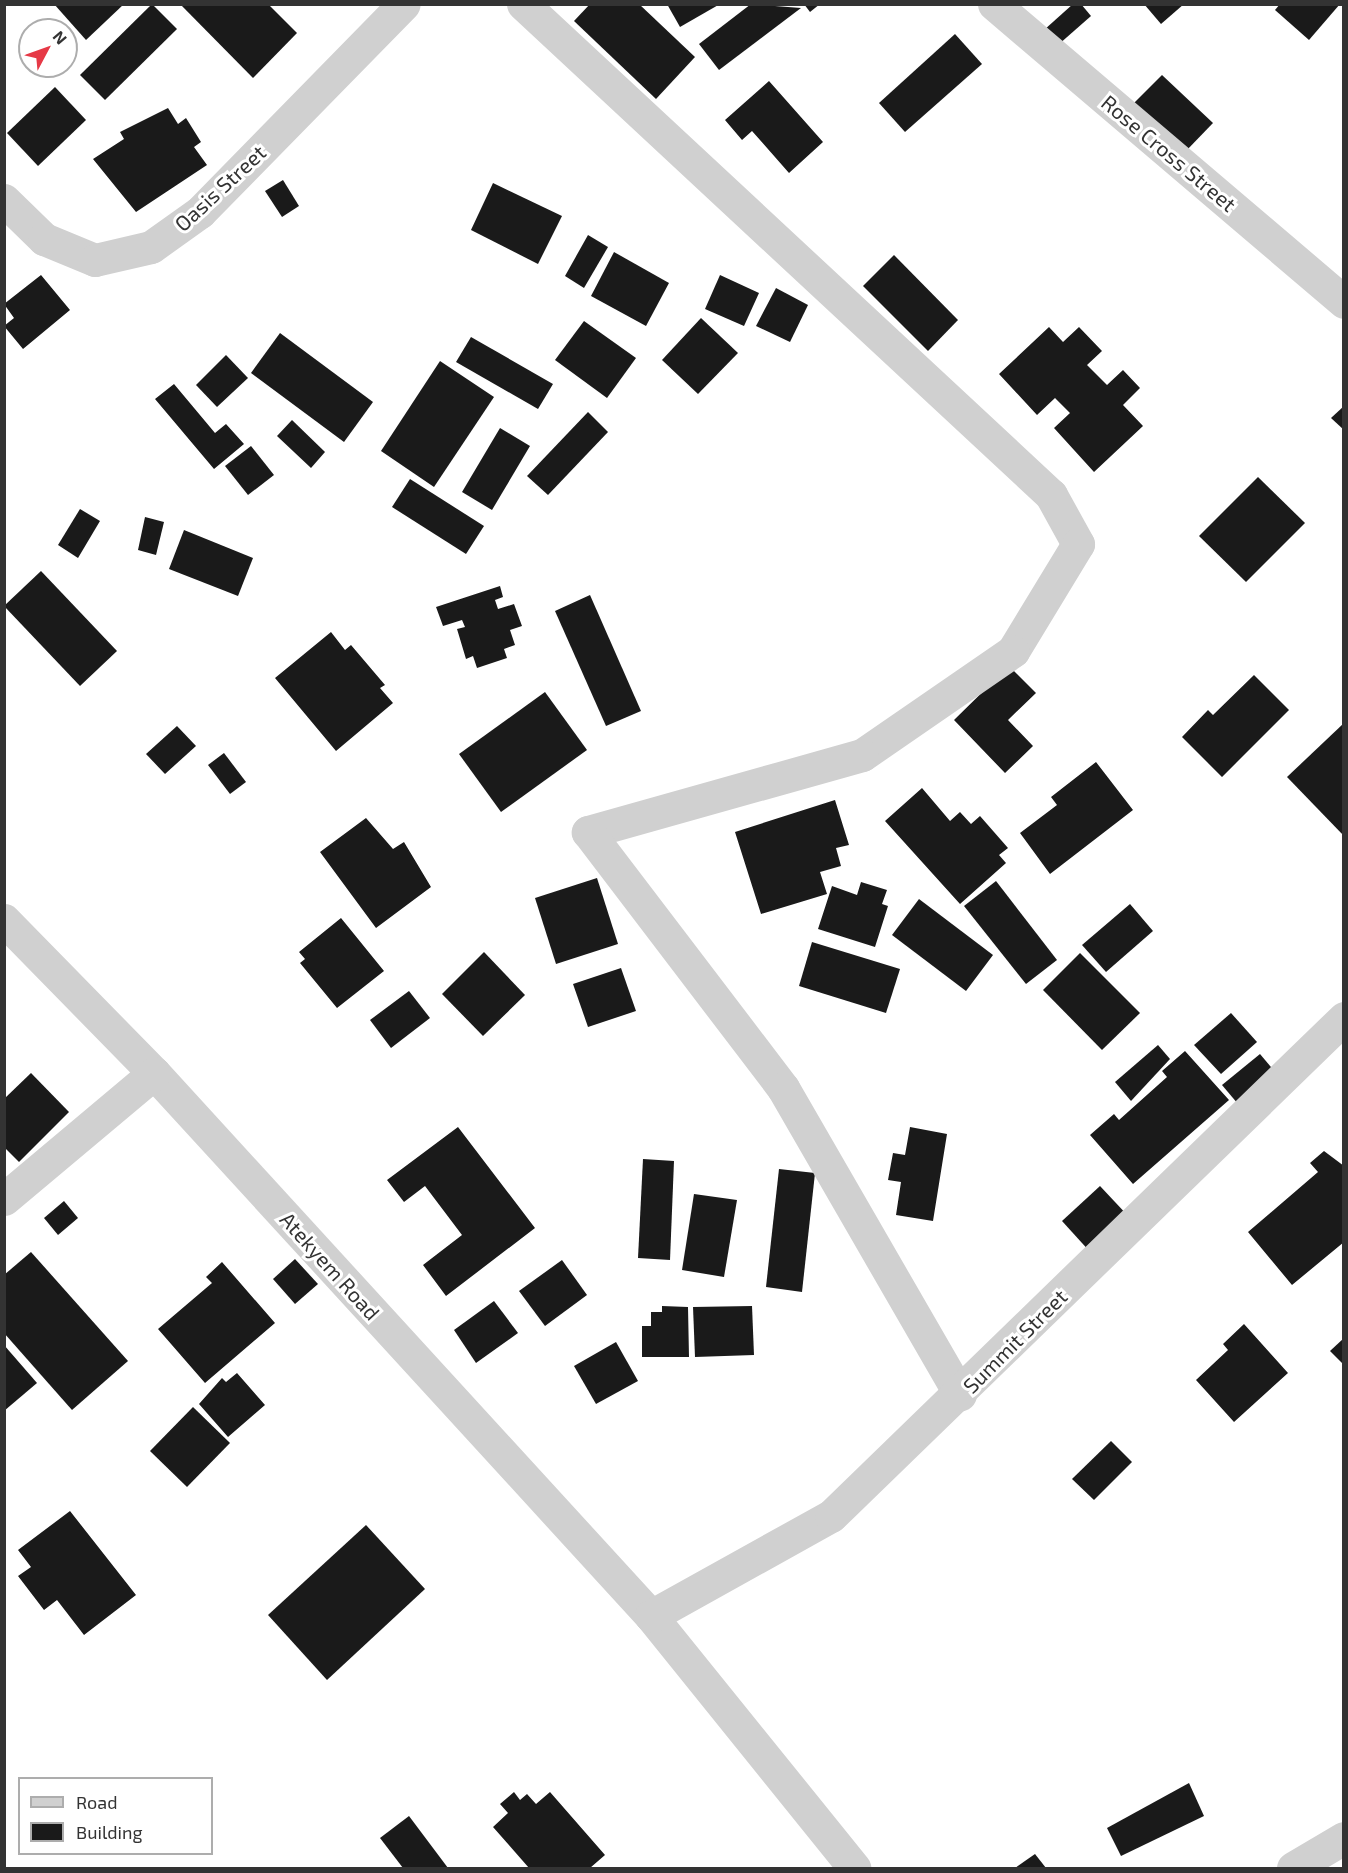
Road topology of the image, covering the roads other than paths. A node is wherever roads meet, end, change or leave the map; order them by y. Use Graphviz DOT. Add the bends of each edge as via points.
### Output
graph roads {
  1 [pos="404,4"];
  2 [pos="523,4"];
  3 [pos="994,4"];
  4 [pos="4,200"];
  5 [pos="1344,302"];
  6 [pos="4,920"];
  7 [pos="1344,1018"];
  8 [pos="154,1073"];
  9 [pos="4,1199"];
  10 [pos="960,1395"];
  11 [pos="651,1616"];
  12 [pos="1344,1838"];
  13 [pos="854,1869"];
  14 [pos="1293,1869"];
  1 -- 4 [label="street, Oasis Street" via="200,212 151,247 96,260 44,239"];
  2 -- 10 [label="street" via="1050,495 1078,544 1013,651 862,754 588,832 783,1088"];
  3 -- 5 [label="street, Rose Cross Street"];
  6 -- 8 [label="street, Atekyem Road"];
  7 -- 10 [label="street, Summit Street"];
  8 -- 9 [label="street"];
  8 -- 11 [label="street, Atekyem Road"];
  10 -- 11 [label="street, Summit Street" via="831,1516"];
  11 -- 13 [label="street, Atekyem Road"];
  12 -- 14 [label="street"];
}
